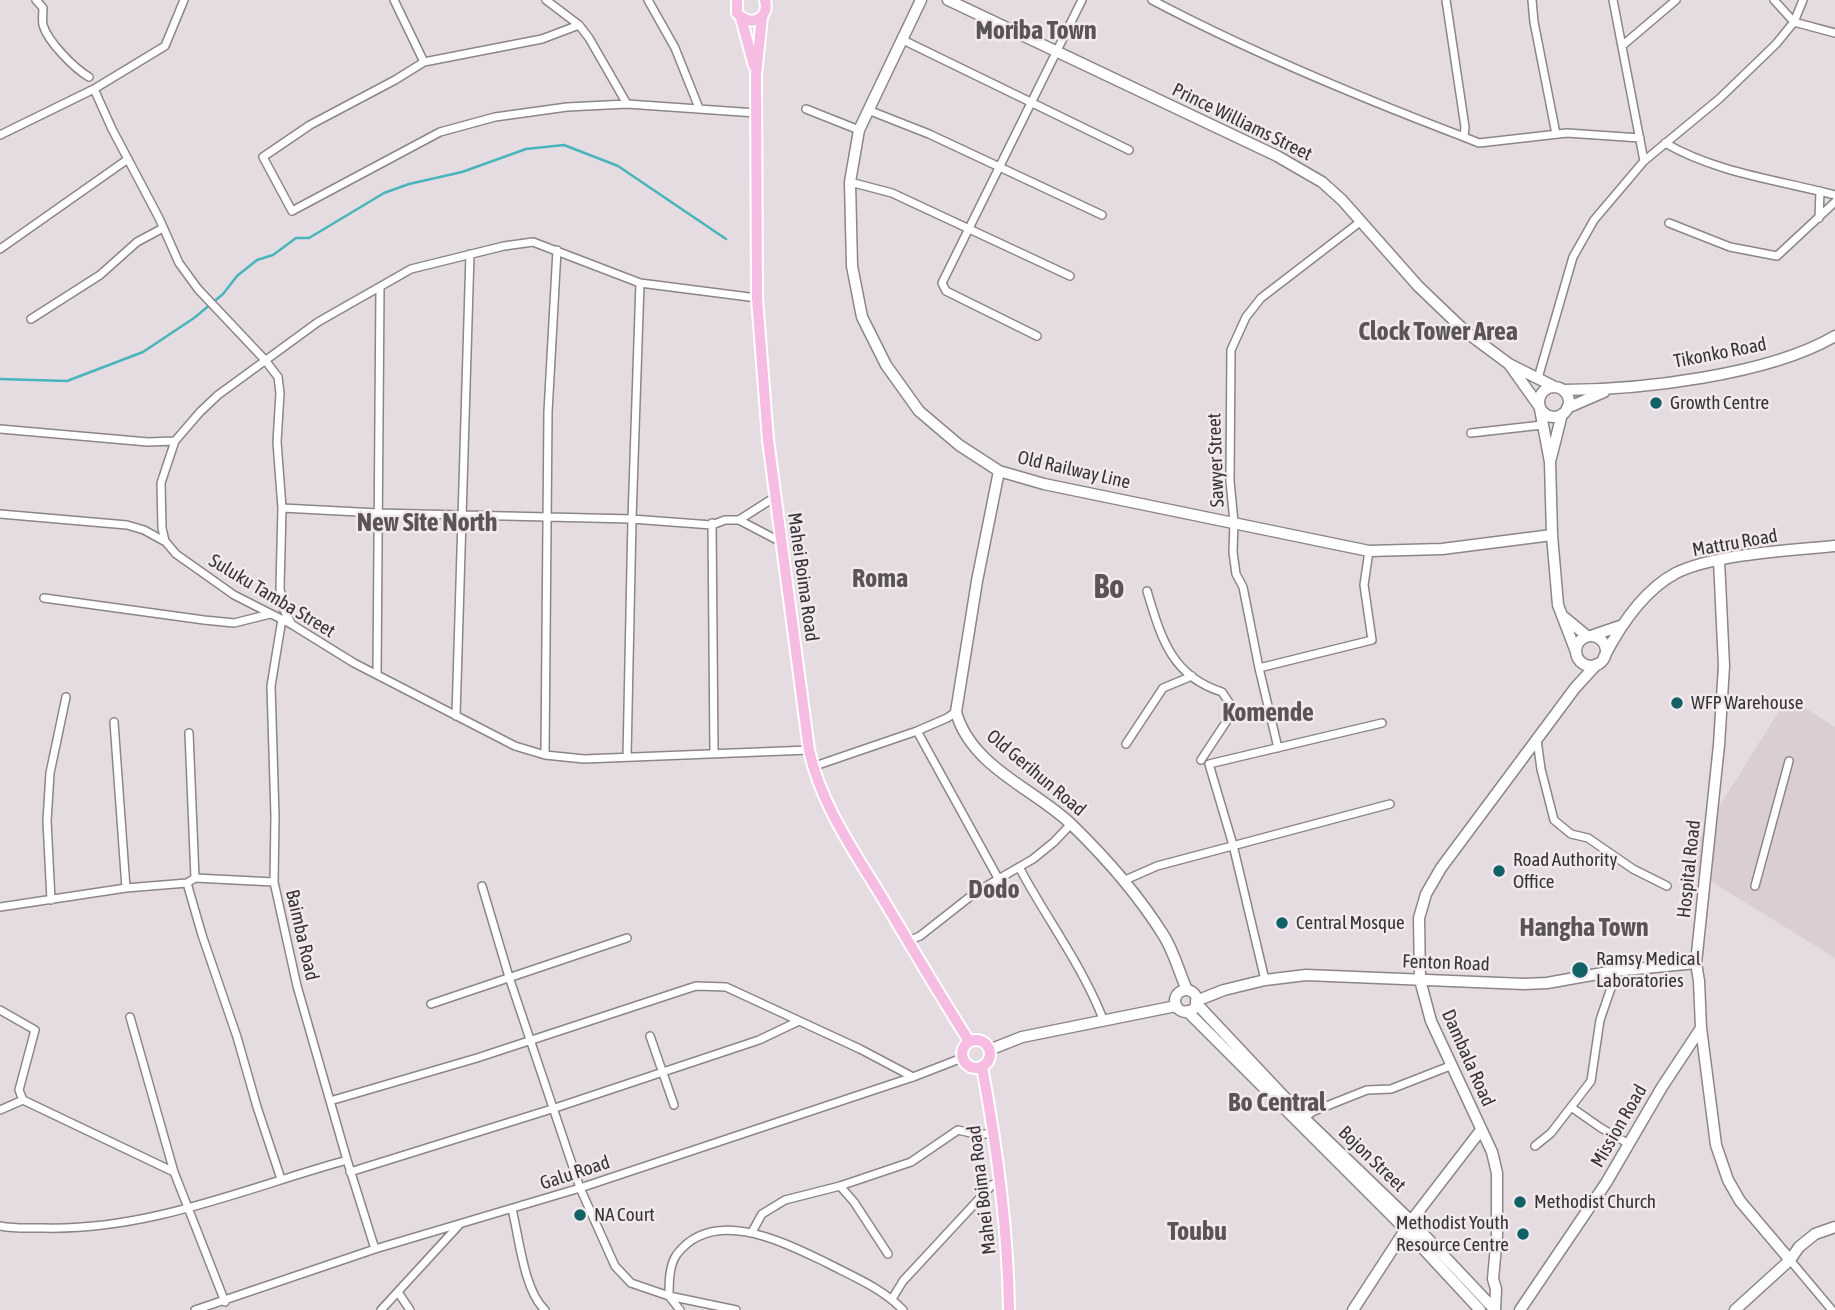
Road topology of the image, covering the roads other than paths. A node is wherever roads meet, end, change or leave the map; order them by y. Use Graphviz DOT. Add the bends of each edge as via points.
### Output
graph roads {
  1 [pos="36,0"];
  2 [pos="184,0"];
  3 [pos="394,0"];
  4 [pos="546,0"];
  5 [pos="648,0"];
  6 [pos="774,0"];
  7 [pos="920,0"];
  8 [pos="948,0"];
  9 [pos="1082,0"];
  10 [pos="1152,0"];
  11 [pos="1446,0"];
  12 [pos="1532,0"];
  13 [pos="1614,0"];
  14 [pos="1676,0"];
  15 [pos="1774,0"];
  16 [pos="1802,0"];
  17 [pos="736,6"];
  18 [pos="765,9"];
  19 [pos="1794,22"];
  20 [pos="579,25"];
  21 [pos="1835,33"];
  22 [pos="901,39"];
  23 [pos="1623,46"];
  24 [pos="1057,51"];
  25 [pos="424,62"];
  26 [pos="756,75"];
  27 [pos="89,77"];
  28 [pos="94,89"];
  29 [pos="1032,103"];
  30 [pos="627,104"];
  31 [pos="699,108"];
  32 [pos="806,109"];
  33 [pos="868,110"];
  34 [pos="756,113"];
  35 [pos="859,131"];
  36 [pos="1556,134"];
  37 [pos="0,135"];
  38 [pos="1464,137"];
  39 [pos="1640,138"];
  40 [pos="1662,145"];
  41 [pos="1649,148"];
  42 [pos="1129,150"];
  43 [pos="128,159"];
  44 [pos="1644,161"];
  45 [pos="998,166"];
  46 [pos="850,182"];
  47 [pos="1820,191"];
  48 [pos="1835,195"];
  49 [pos="1835,202"];
  50 [pos="1102,215"];
  51 [pos="1819,220"];
  52 [pos="1360,222"];
  53 [pos="1669,223"];
  54 [pos="163,228"];
  55 [pos="968,229"];
  56 [pos="0,249"];
  57 [pos="557,250"];
  58 [pos="470,254"];
  59 [pos="1070,276"];
  60 [pos="640,283"];
  61 [pos="380,287"];
  62 [pos="757,298"];
  63 [pos="31,319"];
  64 [pos="1037,336"];
  65 [pos="1835,336"];
  66 [pos="265,360"];
  67 [pos="1509,364"];
  68 [pos="1538,378"];
  69 [pos="1558,388"];
  70 [pos="1608,390"];
  71 [pos="1540,407"];
  72 [pos="1565,411"];
  73 [pos="1542,425"];
  74 [pos="0,429"];
  75 [pos="1471,433"];
  76 [pos="174,441"];
  77 [pos="1550,462"];
  78 [pos="999,471"];
  79 [pos="775,497"];
  80 [pos="282,508"];
  81 [pos="378,513"];
  82 [pos="461,513"];
  83 [pos="0,514"];
  84 [pos="548,517"];
  85 [pos="632,519"];
  86 [pos="739,520"];
  87 [pos="1234,522"];
  88 [pos="712,524"];
  89 [pos="1552,535"];
  90 [pos="165,541"];
  91 [pos="781,542"];
  92 [pos="1835,546"];
  93 [pos="1369,551"];
  94 [pos="1719,560"];
  95 [pos="1147,591"];
  96 [pos="44,598"];
  97 [pos="271,613"];
  98 [pos="1561,614"];
  99 [pos="282,619"];
  100 [pos="291,624"];
  101 [pos="1620,626"];
  102 [pos="1589,636"];
  103 [pos="1578,656"];
  104 [pos="1600,661"];
  105 [pos="1259,668"];
  106 [pos="377,674"];
  107 [pos="1192,677"];
  108 [pos="1575,688"];
  109 [pos="66,697"];
  110 [pos="956,712"];
  111 [pos="456,716"];
  112 [pos="114,722"];
  113 [pos="1382,723"];
  114 [pos="917,731"];
  115 [pos="189,733"];
  116 [pos="1537,740"];
  117 [pos="1126,744"];
  118 [pos="1278,748"];
  119 [pos="808,750"];
  120 [pos="714,753"];
  121 [pos="545,755"];
  122 [pos="627,757"];
  123 [pos="1201,760"];
  124 [pos="1789,761"];
  125 [pos="813,767"];
  126 [pos="1390,804"];
  127 [pos="1071,824"];
  128 [pos="1233,845"];
  129 [pos="1019,867"];
  130 [pos="195,878"];
  131 [pos="998,878"];
  132 [pos="1123,881"];
  133 [pos="274,882"];
  134 [pos="187,883"];
  135 [pos="482,886"];
  136 [pos="1667,886"];
  137 [pos="1755,886"];
  138 [pos="127,888"];
  139 [pos="51,900"];
  140 [pos="0,907"];
  141 [pos="627,938"];
  142 [pos="908,941"];
  143 [pos="1696,963"];
  144 [pos="1614,971"];
  145 [pos="509,977"];
  146 [pos="1265,980"];
  147 [pos="1420,980"];
  148 [pos="1187,990"];
  149 [pos="1196,1002"];
  150 [pos="431,1003"];
  151 [pos="1176,1006"];
  152 [pos="0,1010"];
  153 [pos="1187,1011"];
  154 [pos="130,1017"];
  155 [pos="1103,1019"];
  156 [pos="799,1021"];
  157 [pos="1701,1028"];
  158 [pos="650,1036"];
  159 [pos="530,1040"];
  160 [pos="970,1041"];
  161 [pos="989,1050"];
  162 [pos="962,1058"];
  163 [pos="982,1066"];
  164 [pos="1450,1066"];
  165 [pos="663,1073"];
  166 [pos="914,1077"];
  167 [pos="23,1100"];
  168 [pos="330,1101"];
  169 [pos="674,1104"];
  170 [pos="1571,1107"];
  171 [pos="555,1108"];
  172 [pos="0,1110"];
  173 [pos="1304,1118"];
  174 [pos="1481,1130"];
  175 [pos="995,1134"];
  176 [pos="1629,1144"];
  177 [pos="1535,1146"];
  178 [pos="347,1160"];
  179 [pos="174,1172"];
  180 [pos="350,1172"];
  181 [pos="281,1178"];
  182 [pos="1000,1181"];
  183 [pos="840,1186"];
  184 [pos="580,1188"];
  185 [pos="512,1209"];
  186 [pos="188,1210"];
  187 [pos="461,1224"];
  188 [pos="1408,1225"];
  189 [pos="0,1226"];
  190 [pos="1835,1227"];
  191 [pos="752,1232"];
  192 [pos="375,1249"];
  193 [pos="888,1254"];
  194 [pos="1790,1260"];
  195 [pos="1493,1279"];
  196 [pos="398,1292"];
  197 [pos="668,1296"];
  198 [pos="892,1299"];
  199 [pos="225,1301"];
  200 [pos="1484,1307"];
  201 [pos="195,1310"];
  202 [pos="381,1310"];
  203 [pos="410,1310"];
  204 [pos="545,1310"];
  205 [pos="681,1310"];
  206 [pos="736,1310"];
  207 [pos="902,1310"];
  208 [pos="1009,1310"];
  209 [pos="1353,1310"];
  210 [pos="1495,1310"];
  211 [pos="1520,1310"];
  212 [pos="1735,1310"];
  213 [pos="1832,1310"];
  1 -- 27 [label="street" via="43,8 43,25 50,37"];
  2 -- 28 [label="street" via="164,46"];
  3 -- 25 [label="street"];
  4 -- 20 [label="street"];
  5 -- 31 [label="street" via="675,48"];
  6 -- 18 [label="street"];
  7 -- 22 [label="street, Old Railway Line"];
  8 -- 24 [label="street, Prince Williams Street"];
  9 -- 24 [label="street"];
  10 -- 38 [label="street" via="1355,96"];
  11 -- 38 [label="street"];
  12 -- 36 [label="street"];
  13 -- 23 [label="street"];
  14 -- 23 [label="street"];
  15 -- 19 [label="street"];
  16 -- 19 [label="street"];
  17 -- 18 [label="main road" via="750,22"];
  17 -- 26 [label="main road"];
  18 -- 26 [label="main road"];
  19 -- 21 [label="street"];
  19 -- 40 [label="street" via="1719,99"];
  20 -- 25 [label="street" via="542,39"];
  20 -- 30 [label="street"];
  22 -- 29 [label="street"];
  22 -- 33 [label="street, Old Railway Line"];
  23 -- 39 [label="street"];
  24 -- 29 [label="street"];
  24 -- 52 [label="street, Prince Williams Street" via="1322,182"];
  25 -- 30 [label="street" via="310,125 263,157 292,211 440,132 495,117"];
  26 -- 34 [label="main road, Mahei Boima Road"];
  28 -- 37 [label="street"];
  28 -- 43 [label="street"];
  29 -- 42 [label="street"];
  29 -- 45 [label="street"];
  30 -- 31 [label="street"];
  31 -- 34 [label="street"];
  32 -- 35 [label="street"];
  33 -- 35 [label="street, Old Railway Line"];
  33 -- 45 [label="street"];
  34 -- 62 [label="main road, Mahei Boima Road"];
  35 -- 46 [label="street, Old Railway Line"];
  36 -- 38 [label="street" via="1479,144"];
  36 -- 39 [label="street"];
  39 -- 44 [label="street"];
  40 -- 41 [label="street"];
  40 -- 44 [label="street"];
  40 -- 47 [label="street" via="1710,165"];
  43 -- 54 [label="street"];
  43 -- 56 [label="street"];
  44 -- 68 [label="street" via="1581,239"];
  45 -- 50 [label="street"];
  45 -- 55 [label="street"];
  46 -- 55 [label="street" via="892,193"];
  46 -- 78 [label="street, Old Railway Line" via="852,266 862,317 886,365 919,411"];
  47 -- 48 [label="street"];
  47 -- 51 [label="street"];
  49 -- 51 [label="street"];
  51 -- 53 [label="street" via="1777,257 1730,247"];
  52 -- 67 [label="street, Prince Williams Street" via="1466,332"];
  52 -- 87 [label="street, Sawyer Street" via="1261,299 1234,339 1229,366"];
  54 -- 63 [label="street"];
  54 -- 66 [label="street" via="179,263 198,289"];
  55 -- 59 [label="street"];
  55 -- 64 [label="street" via="942,283 946,291"];
  57 -- 58 [label="street" via="533,242"];
  57 -- 60 [label="street"];
  57 -- 84 [label="street" via="548,388"];
  58 -- 61 [label="street" via="411,269"];
  58 -- 82 [label="street"];
  60 -- 62 [label="street"];
  60 -- 85 [label="street"];
  61 -- 66 [label="street" via="318,322"];
  61 -- 81 [label="street"];
  62 -- 79 [label="main road, Mahei Boima Road"];
  65 -- 70 [label="street, Tikonko Road" via="1773,362"];
  66 -- 76 [label="street" via="218,395"];
  66 -- 80 [label="street" via="278,377 280,393 277,442"];
  67 -- 68 [label="street"];
  67 -- 71 [label="street"];
  68 -- 69 [label="street"];
  69 -- 70 [label="street"];
  69 -- 71 [label="street" via="1546,388"];
  69 -- 72 [label="street" via="1569,400"];
  70 -- 72 [label="street"];
  71 -- 72 [label="street" via="1550,416"];
  71 -- 73 [label="street"];
  72 -- 77 [label="street"];
  73 -- 75 [label="street"];
  73 -- 77 [label="street"];
  74 -- 76 [label="street"];
  76 -- 90 [label="street" via="161,483"];
  77 -- 89 [label="street"];
  78 -- 87 [label="street, Old Railway Line"];
  78 -- 110 [label="street"];
  79 -- 86 [label="street"];
  79 -- 91 [label="main road, Mahei Boima Road"];
  80 -- 81 [label="street"];
  80 -- 100 [label="street" via="280,588"];
  81 -- 82 [label="street"];
  81 -- 106 [label="street"];
  82 -- 84 [label="street"];
  82 -- 111 [label="street"];
  83 -- 90 [label="street, Suluku Tamba Street" via="127,525"];
  84 -- 85 [label="street"];
  84 -- 121 [label="street"];
  85 -- 88 [label="street"];
  85 -- 122 [label="street"];
  86 -- 88 [label="street"];
  86 -- 91 [label="street"];
  87 -- 93 [label="street, Old Railway Line"];
  87 -- 105 [label="street, Sawyer Street" via="1234,563"];
  88 -- 120 [label="street"];
  89 -- 93 [label="street, Old Railway Line" via="1443,549"];
  89 -- 98 [label="street"];
  90 -- 97 [label="street, Suluku Tamba Street" via="234,595"];
  91 -- 119 [label="main road, Mahei Boima Road"];
  92 -- 94 [label="street, Mattru Road"];
  93 -- 105 [label="street" via="1364,585 1372,640"];
  94 -- 101 [label="street, Mattru Road" via="1675,574"];
  94 -- 143 [label="street, Hospital Road" via="1724,666"];
  95 -- 107 [label="street" via="1174,662"];
  96 -- 97 [label="street" via="234,622"];
  97 -- 99 [label="street, Suluku Tamba Street"];
  98 -- 102 [label="street"];
  98 -- 103 [label="street"];
  99 -- 100 [label="street, Suluku Tamba Street"];
  99 -- 133 [label="street, Baimba Road" via="271,686"];
  100 -- 106 [label="street, Suluku Tamba Street"];
  101 -- 102 [label="street, Mattru Road"];
  101 -- 104 [label="street, Mattru Road"];
  102 -- 103 [label="street" via="1578,642"];
  102 -- 104 [label="street" via="1603,643"];
  103 -- 104 [label="street" via="1588,665"];
  103 -- 108 [label="street, Dambala Road"];
  104 -- 108 [label="street, Dambala Road"];
  105 -- 118 [label="street, Sawyer Street"];
  106 -- 111 [label="street, Suluku Tamba Street"];
  107 -- 117 [label="street" via="1163,688"];
  107 -- 123 [label="street" via="1222,692 1232,707"];
  108 -- 116 [label="street, Dambala Road"];
  109 -- 139 [label="street" via="50,773"];
  110 -- 114 [label="street"];
  110 -- 127 [label="street, Old Gerihun Road" via="965,734 981,753"];
  111 -- 121 [label="street, Suluku Tamba Street" via="515,746"];
  112 -- 138 [label="street"];
  113 -- 118 [label="street"];
  114 -- 125 [label="street"];
  114 -- 131 [label="street"];
  115 -- 130 [label="street"];
  116 -- 136 [label="street" via="1554,820 1571,834 1588,838"];
  116 -- 147 [label="street, Dambala Road" via="1426,894 1419,918"];
  118 -- 128 [label="street" via="1209,764"];
  119 -- 120 [label="street, Suluku Tamba Street"];
  119 -- 125 [label="main road, Mahei Boima Road"];
  120 -- 122 [label="street, Suluku Tamba Street"];
  121 -- 122 [label="street, Suluku Tamba Street"];
  124 -- 137 [label="street"];
  125 -- 142 [label="main road, Mahei Boima Road" via="830,810"];
  126 -- 128 [label="street"];
  127 -- 129 [label="street"];
  127 -- 132 [label="street, Old Gerihun Road"];
  128 -- 132 [label="street" via="1157,866"];
  128 -- 146 [label="street"];
  129 -- 131 [label="street"];
  129 -- 155 [label="street" via="1073,956"];
  130 -- 133 [label="street"];
  130 -- 134 [label="street"];
  131 -- 142 [label="street"];
  132 -- 148 [label="street, Old Gerihun Road" via="1165,937"];
  133 -- 168 [label="street, Baimba Road"];
  134 -- 138 [label="street"];
  134 -- 181 [label="street"];
  135 -- 145 [label="street"];
  138 -- 139 [label="street"];
  139 -- 140 [label="street"];
  141 -- 145 [label="street"];
  142 -- 160 [label="main road, Mahei Boima Road"];
  143 -- 144 [label="street, Fenton Road"];
  143 -- 157 [label="street, Hospital Road"];
  144 -- 147 [label="street, Fenton Road" via="1536,983"];
  144 -- 170 [label="street" via="1600,1020 1591,1082"];
  145 -- 150 [label="street"];
  145 -- 159 [label="street"];
  146 -- 147 [label="street, Fenton Road" via="1306,975"];
  146 -- 149 [label="street, Fenton Road"];
  147 -- 164 [label="street, Dambala Road"];
  148 -- 149 [label="street"];
  148 -- 151 [label="street" via="1178,993"];
  149 -- 153 [label="street"];
  149 -- 173 [label="street, Bojon Street"];
  151 -- 153 [label="street"];
  151 -- 155 [label="street"];
  152 -- 167 [label="street" via="36,1030 19,1090"];
  153 -- 188 [label="street, Bojon Street"];
  154 -- 179 [label="street"];
  155 -- 161 [label="street" via="1021,1037"];
  156 -- 159 [label="street" via="726,987 696,986"];
  156 -- 165 [label="street" via="759,1041"];
  156 -- 166 [label="street"];
  157 -- 176 [label="street, Mission Road"];
  157 -- 194 [label="street, Hospital Road" via="1716,1145 1728,1180"];
  158 -- 165 [label="street"];
  159 -- 168 [label="street"];
  159 -- 171 [label="street"];
  160 -- 161 [label="main road" via="981,1041"];
  160 -- 162 [label="main road"];
  161 -- 163 [label="main road" via="989,1059"];
  162 -- 163 [label="main road" via="970,1067"];
  162 -- 166 [label="street, Galu Road"];
  163 -- 175 [label="main road, Mahei Boima Road"];
  164 -- 173 [label="street" via="1391,1089 1367,1090"];
  164 -- 174 [label="street, Dambala Road"];
  165 -- 169 [label="street"];
  165 -- 171 [label="street"];
  166 -- 184 [label="street, Galu Road"];
  167 -- 172 [label="street"];
  167 -- 179 [label="street"];
  168 -- 178 [label="street, Baimba Road"];
  170 -- 176 [label="street"];
  170 -- 177 [label="street"];
  171 -- 180 [label="street"];
  171 -- 184 [label="street"];
  173 -- 188 [label="street, Bojon Street"];
  174 -- 188 [label="street"];
  174 -- 195 [label="street, Dambala Road" via="1497,1173"];
  175 -- 182 [label="main road, Mahei Boima Road"];
  175 -- 183 [label="street" via="958,1130 911,1162"];
  176 -- 211 [label="street, Mission Road"];
  178 -- 180 [label="street, Baimba Road"];
  178 -- 181 [label="street"];
  179 -- 186 [label="street"];
  180 -- 192 [label="street, Baimba Road"];
  181 -- 186 [label="street"];
  182 -- 198 [label="street" via="903,1281"];
  182 -- 208 [label="main road, Mahei Boima Road"];
  183 -- 191 [label="street" via="785,1200 761,1214"];
  183 -- 193 [label="street"];
  184 -- 185 [label="street, Galu Road"];
  184 -- 197 [label="street" via="615,1266 631,1283"];
  185 -- 187 [label="street, Galu Road"];
  185 -- 204 [label="street" via="530,1287"];
  186 -- 189 [label="street" via="68,1229"];
  186 -- 199 [label="street"];
  187 -- 192 [label="street, Galu Road"];
  187 -- 196 [label="street"];
  188 -- 200 [label="street, Bojon Street"];
  188 -- 209 [label="street"];
  190 -- 194 [label="street" via="1815,1234"];
  191 -- 197 [label="street" via="729,1228 689,1243 676,1255"];
  191 -- 198 [label="street" via="860,1279"];
  192 -- 199 [label="street, Galu Road"];
  194 -- 212 [label="street"];
  194 -- 213 [label="street, Hospital Road"];
  195 -- 200 [label="street, Dambala Road"];
  195 -- 210 [label="street, Dambala Road"];
  196 -- 202 [label="street"];
  196 -- 203 [label="street"];
  197 -- 205 [label="street"];
  197 -- 206 [label="street"];
  198 -- 207 [label="street"];
  199 -- 201 [label="street, Galu Road"];
  200 -- 210 [label="street, Bojon Street"];
}
